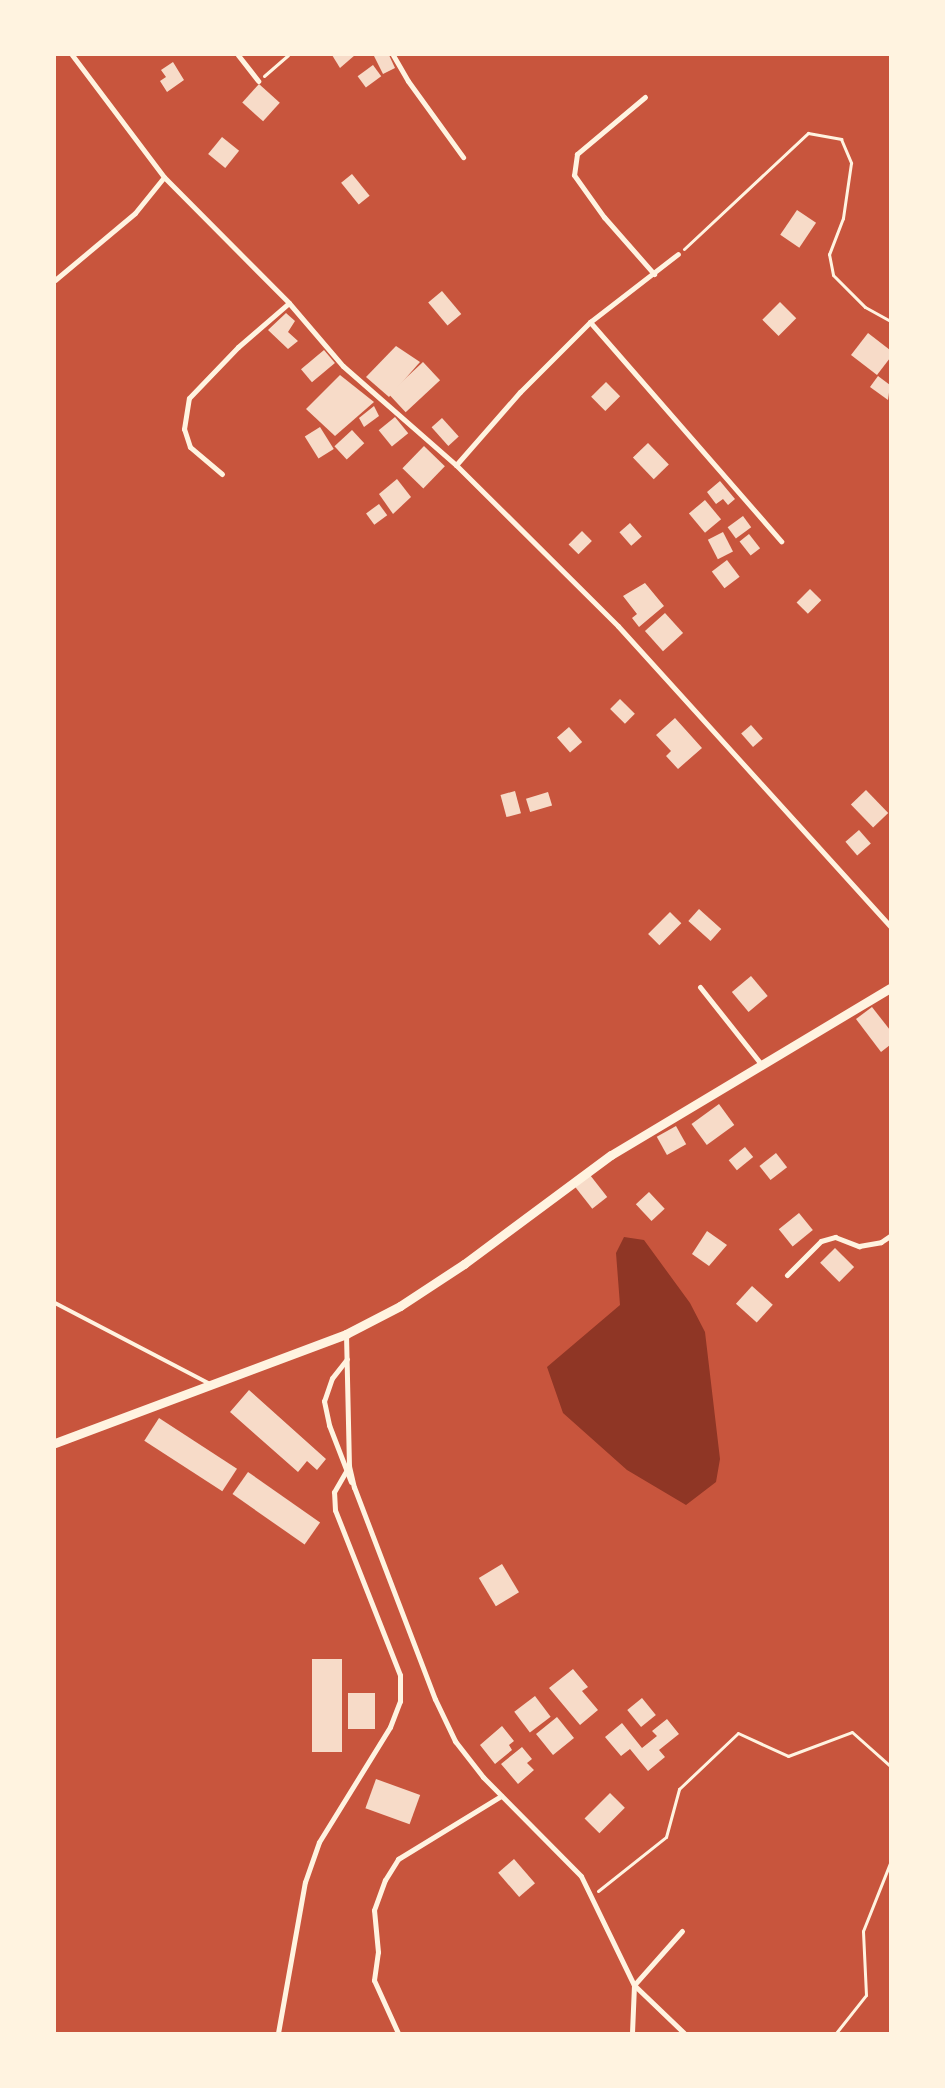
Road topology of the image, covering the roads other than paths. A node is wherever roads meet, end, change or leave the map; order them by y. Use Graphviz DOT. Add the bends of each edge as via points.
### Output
graph roads {
  1 [pos="81,55"];
  2 [pos="238,55"];
  3 [pos="393,55"];
  4 [pos="73,57"];
  5 [pos="258,81"];
  6 [pos="645,96"];
  7 [pos="463,157"];
  8 [pos="164,177"];
  9 [pos="678,254"];
  10 [pos="654,274"];
  11 [pos="55,280"];
  12 [pos="289,303"];
  13 [pos="590,322"];
  14 [pos="456,465"];
  15 [pos="222,474"];
  16 [pos="781,541"];
  17 [pos="890,926"];
  18 [pos="700,987"];
  19 [pos="890,988"];
  20 [pos="761,1064"];
  21 [pos="890,1236"];
  22 [pos="787,1275"];
  23 [pos="55,1303"];
  24 [pos="346,1334"];
  25 [pos="347,1358"];
  26 [pos="212,1385"];
  27 [pos="55,1443"];
  28 [pos="349,1466"];
  29 [pos="344,1472"];
  30 [pos="354,1487"];
  31 [pos="501,1796"];
  32 [pos="682,1931"];
  33 [pos="634,1985"];
  34 [pos="278,2033"];
  35 [pos="398,2033"];
  36 [pos="632,2033"];
  37 [pos="684,2033"];
  1 -- 4 [label="street"];
  2 -- 5 [label="street"];
  3 -- 7 [label="street"];
  4 -- 8 [label="street"];
  6 -- 10 [label="street" via="577,154 574,175 604,217"];
  8 -- 11 [label="street" via="135,213"];
  8 -- 12 [label="street"];
  9 -- 10 [label="street"];
  10 -- 13 [label="street"];
  12 -- 14 [label="street" via="343,366"];
  12 -- 15 [label="street" via="238,347 189,398 184,429 190,447"];
  13 -- 14 [label="street" via="520,392"];
  13 -- 16 [label="street"];
  14 -- 17 [label="street" via="618,626"];
  18 -- 20 [label="street"];
  19 -- 20 [label="street"];
  20 -- 24 [label="street" via="610,1155 464,1264 400,1306"];
  21 -- 22 [label="street" via="881,1242 859,1246 835,1237 821,1241"];
  23 -- 26 [label="lane"];
  24 -- 25 [label="street"];
  24 -- 26 [label="street"];
  25 -- 28 [label="street"];
  25 -- 29 [label="street" via="332,1378 324,1401"];
  26 -- 27 [label="street"];
  28 -- 29 [label="street"];
  28 -- 30 [label="street"];
  29 -- 30 [label="street"];
  29 -- 34 [label="street" via="334,1492 335,1510 400,1674 400,1701 390,1727 319,1842 306,1882"];
  30 -- 31 [label="street" via="434,1699 455,1741"];
  31 -- 33 [label="street" via="581,1876"];
  31 -- 35 [label="street" via="398,1859 385,1880 374,1910 378,1952 374,1980"];
  32 -- 33 [label="street"];
  33 -- 36 [label="street"];
  33 -- 37 [label="street"];
}
